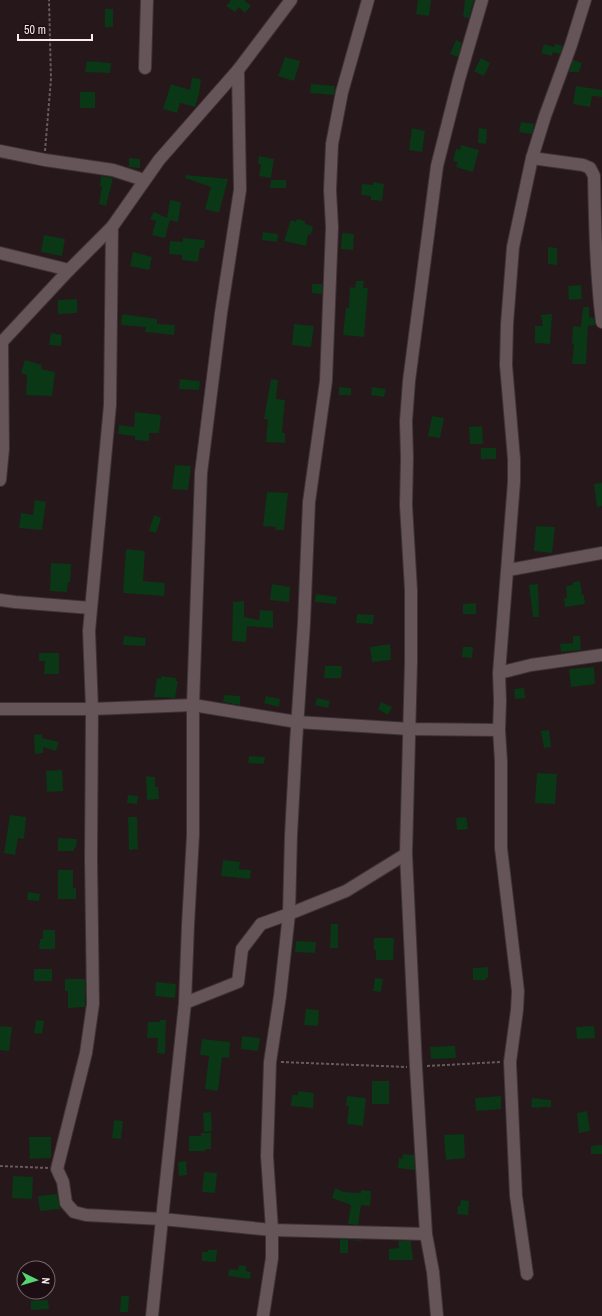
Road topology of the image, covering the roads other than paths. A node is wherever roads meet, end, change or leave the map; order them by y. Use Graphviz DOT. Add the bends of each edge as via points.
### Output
graph roads {
  1 [pos="147,0"];
  2 [pos="291,0"];
  3 [pos="368,0"];
  4 [pos="482,0"];
  5 [pos="585,0"];
  6 [pos="145,68"];
  7 [pos="238,70"];
  8 [pos="0,151"];
  9 [pos="532,158"];
  10 [pos="144,180"];
  11 [pos="112,227"];
  12 [pos="0,253"];
  13 [pos="69,270"];
  14 [pos="602,322"];
  15 [pos="1,343"];
  16 [pos="0,480"];
  17 [pos="602,553"];
  18 [pos="508,570"];
  19 [pos="0,600"];
  20 [pos="91,608"];
  21 [pos="602,655"];
  22 [pos="499,673"];
  23 [pos="193,705"];
  24 [pos="0,709"];
  25 [pos="92,709"];
  26 [pos="297,722"];
  27 [pos="410,729"];
  28 [pos="499,730"];
  29 [pos="406,854"];
  30 [pos="289,914"];
  31 [pos="185,1003"];
  32 [pos="162,1218"];
  33 [pos="272,1230"];
  34 [pos="426,1234"];
  35 [pos="527,1274"];
  36 [pos="152,1316"];
  37 [pos="263,1316"];
  38 [pos="437,1316"];
  1 -- 6 [label="street"];
  2 -- 7 [label="street"];
  3 -- 26 [label="street" via="342,92 332,144 332,227 326,381 309,502"];
  4 -- 27 [label="street" via="437,166 409,382 406,421 406,505 411,590"];
  5 -- 9 [label="street"];
  7 -- 10 [label="street"];
  7 -- 23 [label="street" via="240,190 201,473"];
  8 -- 10 [label="street" via="113,170"];
  9 -- 14 [label="street" via="583,165 590,168 594,176 597,277"];
  9 -- 18 [label="street" via="513,247 507,324 506,365 514,459"];
  10 -- 11 [label="street"];
  11 -- 13 [label="street"];
  11 -- 20 [label="street" via="110,405"];
  12 -- 13 [label="street"];
  13 -- 15 [label="street"];
  15 -- 16 [label="street" via="3,449"];
  17 -- 18 [label="street"];
  18 -- 22 [label="street"];
  19 -- 20 [label="street"];
  20 -- 25 [label="street" via="89,631"];
  21 -- 22 [label="street" via="531,665"];
  22 -- 28 [label="street"];
  23 -- 25 [label="street"];
  23 -- 26 [label="street"];
  23 -- 31 [label="street" via="193,835"];
  24 -- 25 [label="street"];
  25 -- 32 [label="street" via="93,1004 86,1053 57,1169 63,1182 66,1203 74,1212 86,1215"];
  26 -- 27 [label="street"];
  26 -- 30 [label="street"];
  27 -- 28 [label="street"];
  27 -- 29 [label="street"];
  28 -- 35 [label="street" via="501,848 518,991 510,1062 516,1196"];
  29 -- 30 [label="street" via="346,891"];
  29 -- 34 [label="street"];
  30 -- 31 [label="street" via="261,924 256,930 242,949 238,982"];
  30 -- 33 [label="street" via="270,1062 267,1156"];
  31 -- 32 [label="street"];
  32 -- 33 [label="street"];
  32 -- 36 [label="street"];
  33 -- 34 [label="street"];
  33 -- 37 [label="street" via="272,1258"];
  34 -- 38 [label="street"];
}
